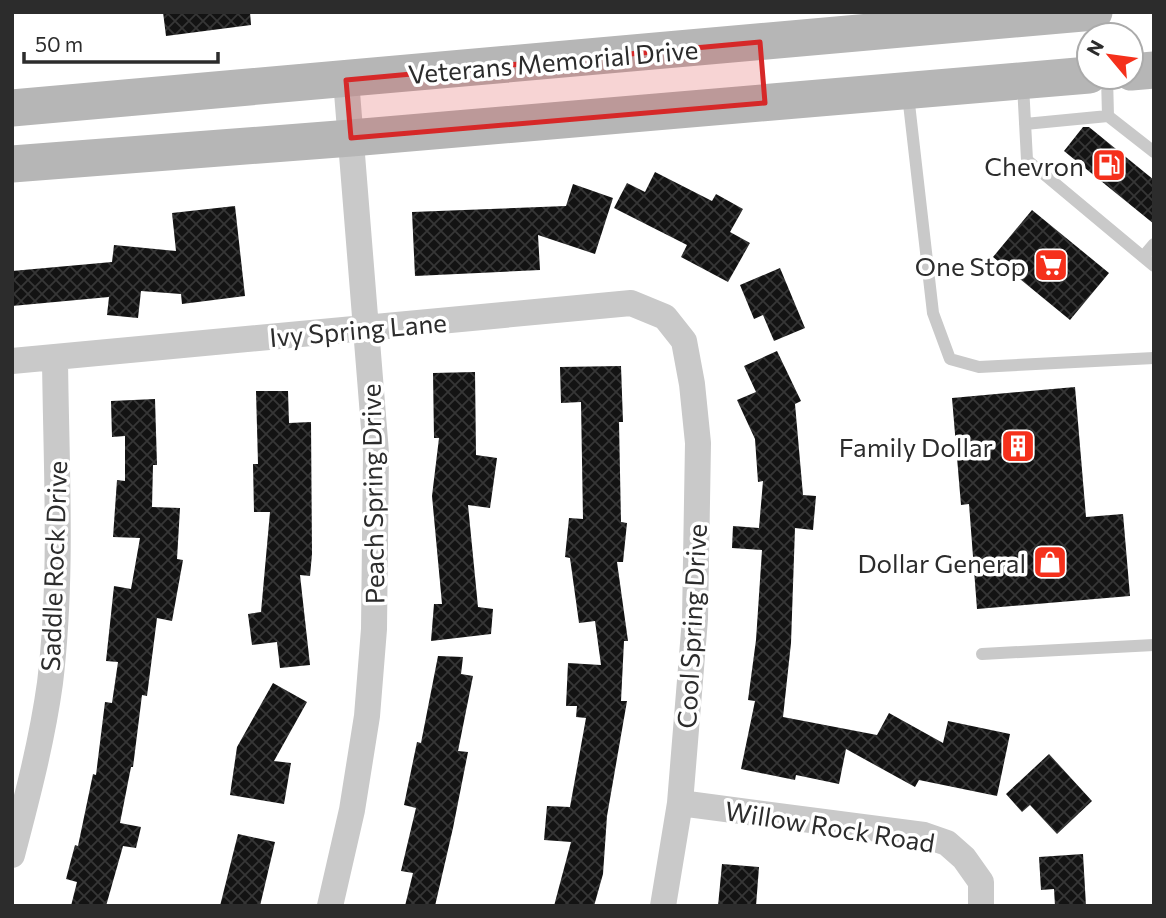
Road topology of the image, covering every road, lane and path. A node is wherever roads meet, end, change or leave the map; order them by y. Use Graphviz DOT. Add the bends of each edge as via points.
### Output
graph roads {
  1 [pos="1094,12"];
  2 [pos="760,42"];
  3 [pos="1075,76"];
  4 [pos="346,80"];
  5 [pos="1022,81"];
  6 [pos="908,91"];
  7 [pos="1107,91"];
  8 [pos="765,103"];
  9 [pos="12,108"];
  10 [pos="1108,116"];
  11 [pos="1025,124"];
  12 [pos="351,138"];
  13 [pos="1154,152"];
  14 [pos="12,164"];
  15 [pos="1154,244"];
  16 [pos="1143,257"];
  17 [pos="1154,266"];
  18 [pos="367,328"];
  19 [pos="685,346"];
  20 [pos="55,357"];
  21 [pos="1154,358"];
  22 [pos="12,361"];
  23 [pos="1154,645"];
  24 [pos="982,654"];
  25 [pos="680,803"];
  26 [pos="12,855"];
  27 [pos="330,906"];
  28 [pos="663,906"];
  29 [pos="981,906"];
  1 -- 2 [label="main road, Veterans Memorial Drive"];
  2 -- 4 [label="main road, Veterans Memorial Drive"];
  2 -- 8 [label="main road"];
  3 -- 5 [label="main road"];
  4 -- 9 [label="main road, Veterans Memorial Drive"];
  4 -- 12 [label="street, Peach Spring Drive"];
  5 -- 6 [label="main road"];
  5 -- 11 [label="lane"];
  6 -- 8 [label="main road"];
  6 -- 21 [label="lane" via="933,313 950,359 979,367"];
  7 -- 10 [label="lane"];
  8 -- 12 [label="main road"];
  10 -- 11 [label="lane"];
  10 -- 13 [label="lane"];
  11 -- 16 [label="lane" via="1027,160"];
  12 -- 14 [label="main road"];
  12 -- 18 [label="street, Peach Spring Drive"];
  15 -- 16 [label="lane"];
  16 -- 17 [label="lane"];
  18 -- 19 [label="street, Ivy Spring Lane" via="631,303 665,317"];
  18 -- 20 [label="street, Ivy Spring Lane"];
  18 -- 27 [label="street, Peach Spring Drive" via="376,453 374,629 367,716"];
  19 -- 25 [label="street, Cool Spring Drive" via="698,443 695,618"];
  20 -- 22 [label="street, Ivy Spring Lane"];
  20 -- 26 [label="street, Saddle Rock Drive" via="58,570 50,683 33,778"];
  23 -- 24 [label="lane"];
  25 -- 28 [label="street, Cool Spring Drive"];
  25 -- 29 [label="street, Willow Rock Road" via="924,835 947,844 964,858 981,882"];
}
